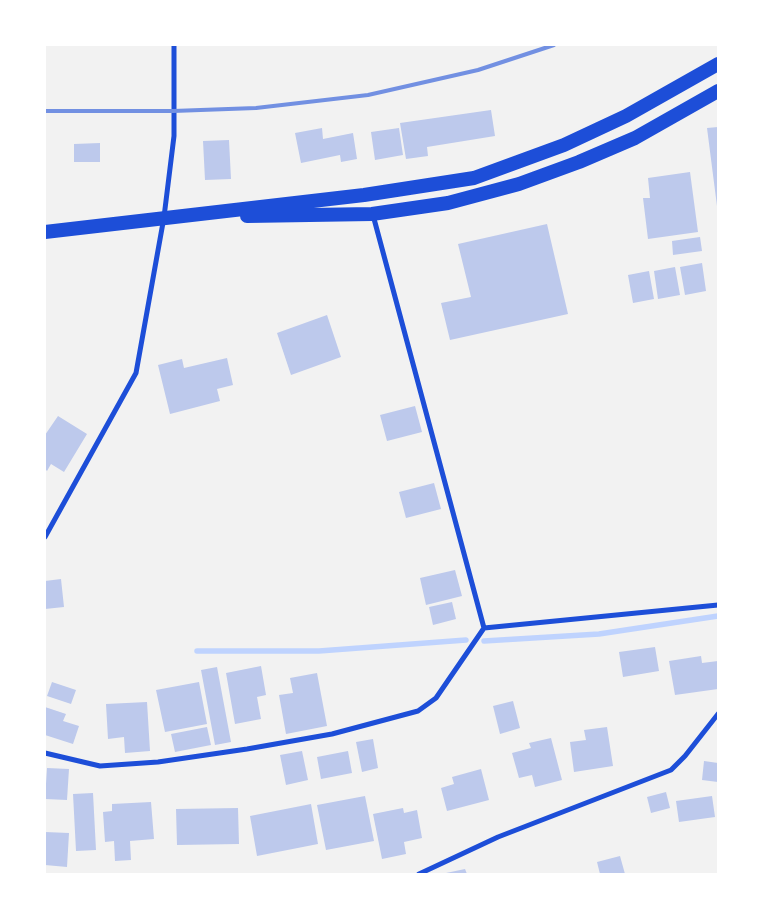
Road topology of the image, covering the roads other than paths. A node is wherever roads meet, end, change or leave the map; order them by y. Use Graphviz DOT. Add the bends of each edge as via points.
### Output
graph roads {
  1 [pos="174,45"];
  2 [pos="718,64"];
  3 [pos="718,90"];
  4 [pos="372,214"];
  5 [pos="164,218"];
  6 [pos="45,232"];
  7 [pos="45,536"];
  8 [pos="718,605"];
  9 [pos="484,628"];
  10 [pos="718,714"];
  11 [pos="45,753"];
  12 [pos="419,874"];
  1 -- 5 [label="street" via="174,136"];
  2 -- 5 [label="highway" via="626,116 564,145 474,178 364,196"];
  3 -- 4 [label="highway" via="636,138 528,181 448,203"];
  4 -- 5 [label="highway"];
  4 -- 9 [label="street"];
  5 -- 6 [label="highway"];
  5 -- 7 [label="street" via="136,373"];
  8 -- 9 [label="street"];
  9 -- 11 [label="street" via="436,698 418,711 332,734 158,762 100,766"];
  10 -- 12 [label="street" via="671,770 498,837"];
}
